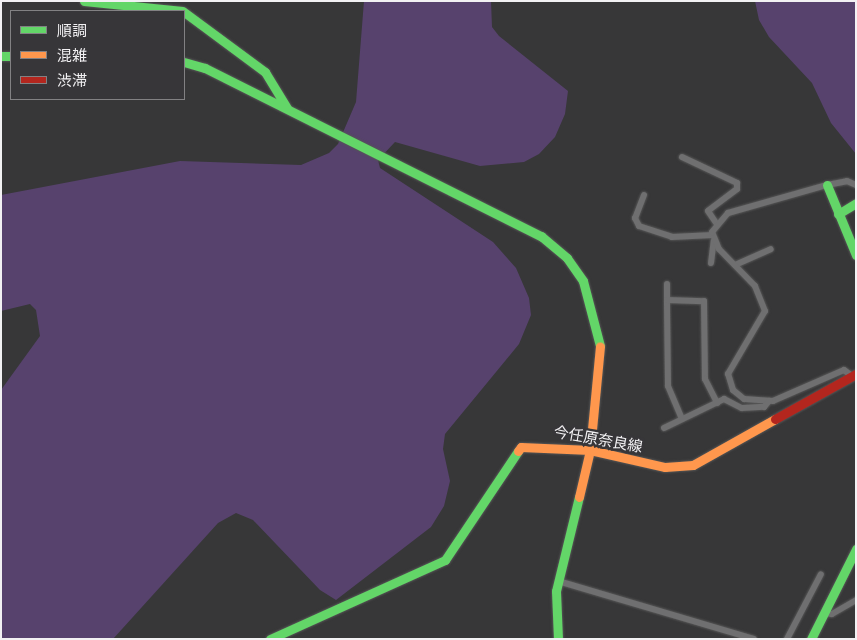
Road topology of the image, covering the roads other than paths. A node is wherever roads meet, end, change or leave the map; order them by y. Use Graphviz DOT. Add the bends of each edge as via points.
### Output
graph roads {
  1 [pos="84,1"];
  2 [pos="112,3"];
  3 [pos="167,10"];
  4 [pos="185,13"];
  5 [pos="185,62"];
  6 [pos="287,108"];
  7 [pos="682,157"];
  8 [pos="827,184"];
  9 [pos="856,185"];
  10 [pos="644,194"];
  11 [pos="856,203"];
  12 [pos="838,214"];
  13 [pos="716,224"];
  14 [pos="714,237"];
  15 [pos="771,249"];
  16 [pos="856,255"];
  17 [pos="711,263"];
  18 [pos="735,266"];
  19 [pos="668,284"];
  20 [pos="667,300"];
  21 [pos="854,375"];
  22 [pos="769,401"];
  23 [pos="717,403"];
  24 [pos="682,419"];
  25 [pos="664,428"];
  26 [pos="590,450"];
  27 [pos="856,550"];
  28 [pos="821,574"];
  29 [pos="558,581"];
  30 [pos="856,600"];
  31 [pos="824,613"];
  32 [pos="270,639"];
  33 [pos="558,639"];
  34 [pos="754,639"];
  35 [pos="787,639"];
  36 [pos="811,639"];
  1 -- 2 [label="street"];
  2 -- 3 [label="street"];
  4 -- 6 [label="street" via="265,72"];
  5 -- 6 [label="street"];
  6 -- 26 [label="street" via="505,216 541,236 567,258 592,303 600,342"];
  7 -- 13 [label="street" via="737,183 737,189 708,211"];
  8 -- 9 [label="street" via="847,181"];
  8 -- 12 [label="street"];
  8 -- 13 [label="street" via="728,213"];
  10 -- 14 [label="street" via="635,218 639,226 672,237"];
  11 -- 12 [label="street"];
  12 -- 16 [label="street"];
  13 -- 14 [label="street"];
  14 -- 17 [label="street"];
  14 -- 18 [label="street"];
  15 -- 18 [label="street"];
  18 -- 22 [label="street" via="755,286 764,310 732,363 729,382 744,399"];
  19 -- 20 [label="street"];
  20 -- 23 [label="street" via="704,301 705,379"];
  20 -- 24 [label="street" via="668,386"];
  21 -- 22 [label="street" via="844,370"];
  21 -- 26 [label="street, 今任原奈良線" via="693,465 665,467"];
  22 -- 23 [label="street" via="764,407 742,408 724,399"];
  23 -- 24 [label="street"];
  24 -- 25 [label="street"];
  26 -- 29 [label="street"];
  26 -- 32 [label="street, 今任原奈良線" via="521,447 512,454 445,560"];
  27 -- 31 [label="street"];
  28 -- 35 [label="street"];
  29 -- 33 [label="street"];
  29 -- 34 [label="street"];
  30 -- 31 [label="street" via="832,614"];
  31 -- 36 [label="street"];
}
